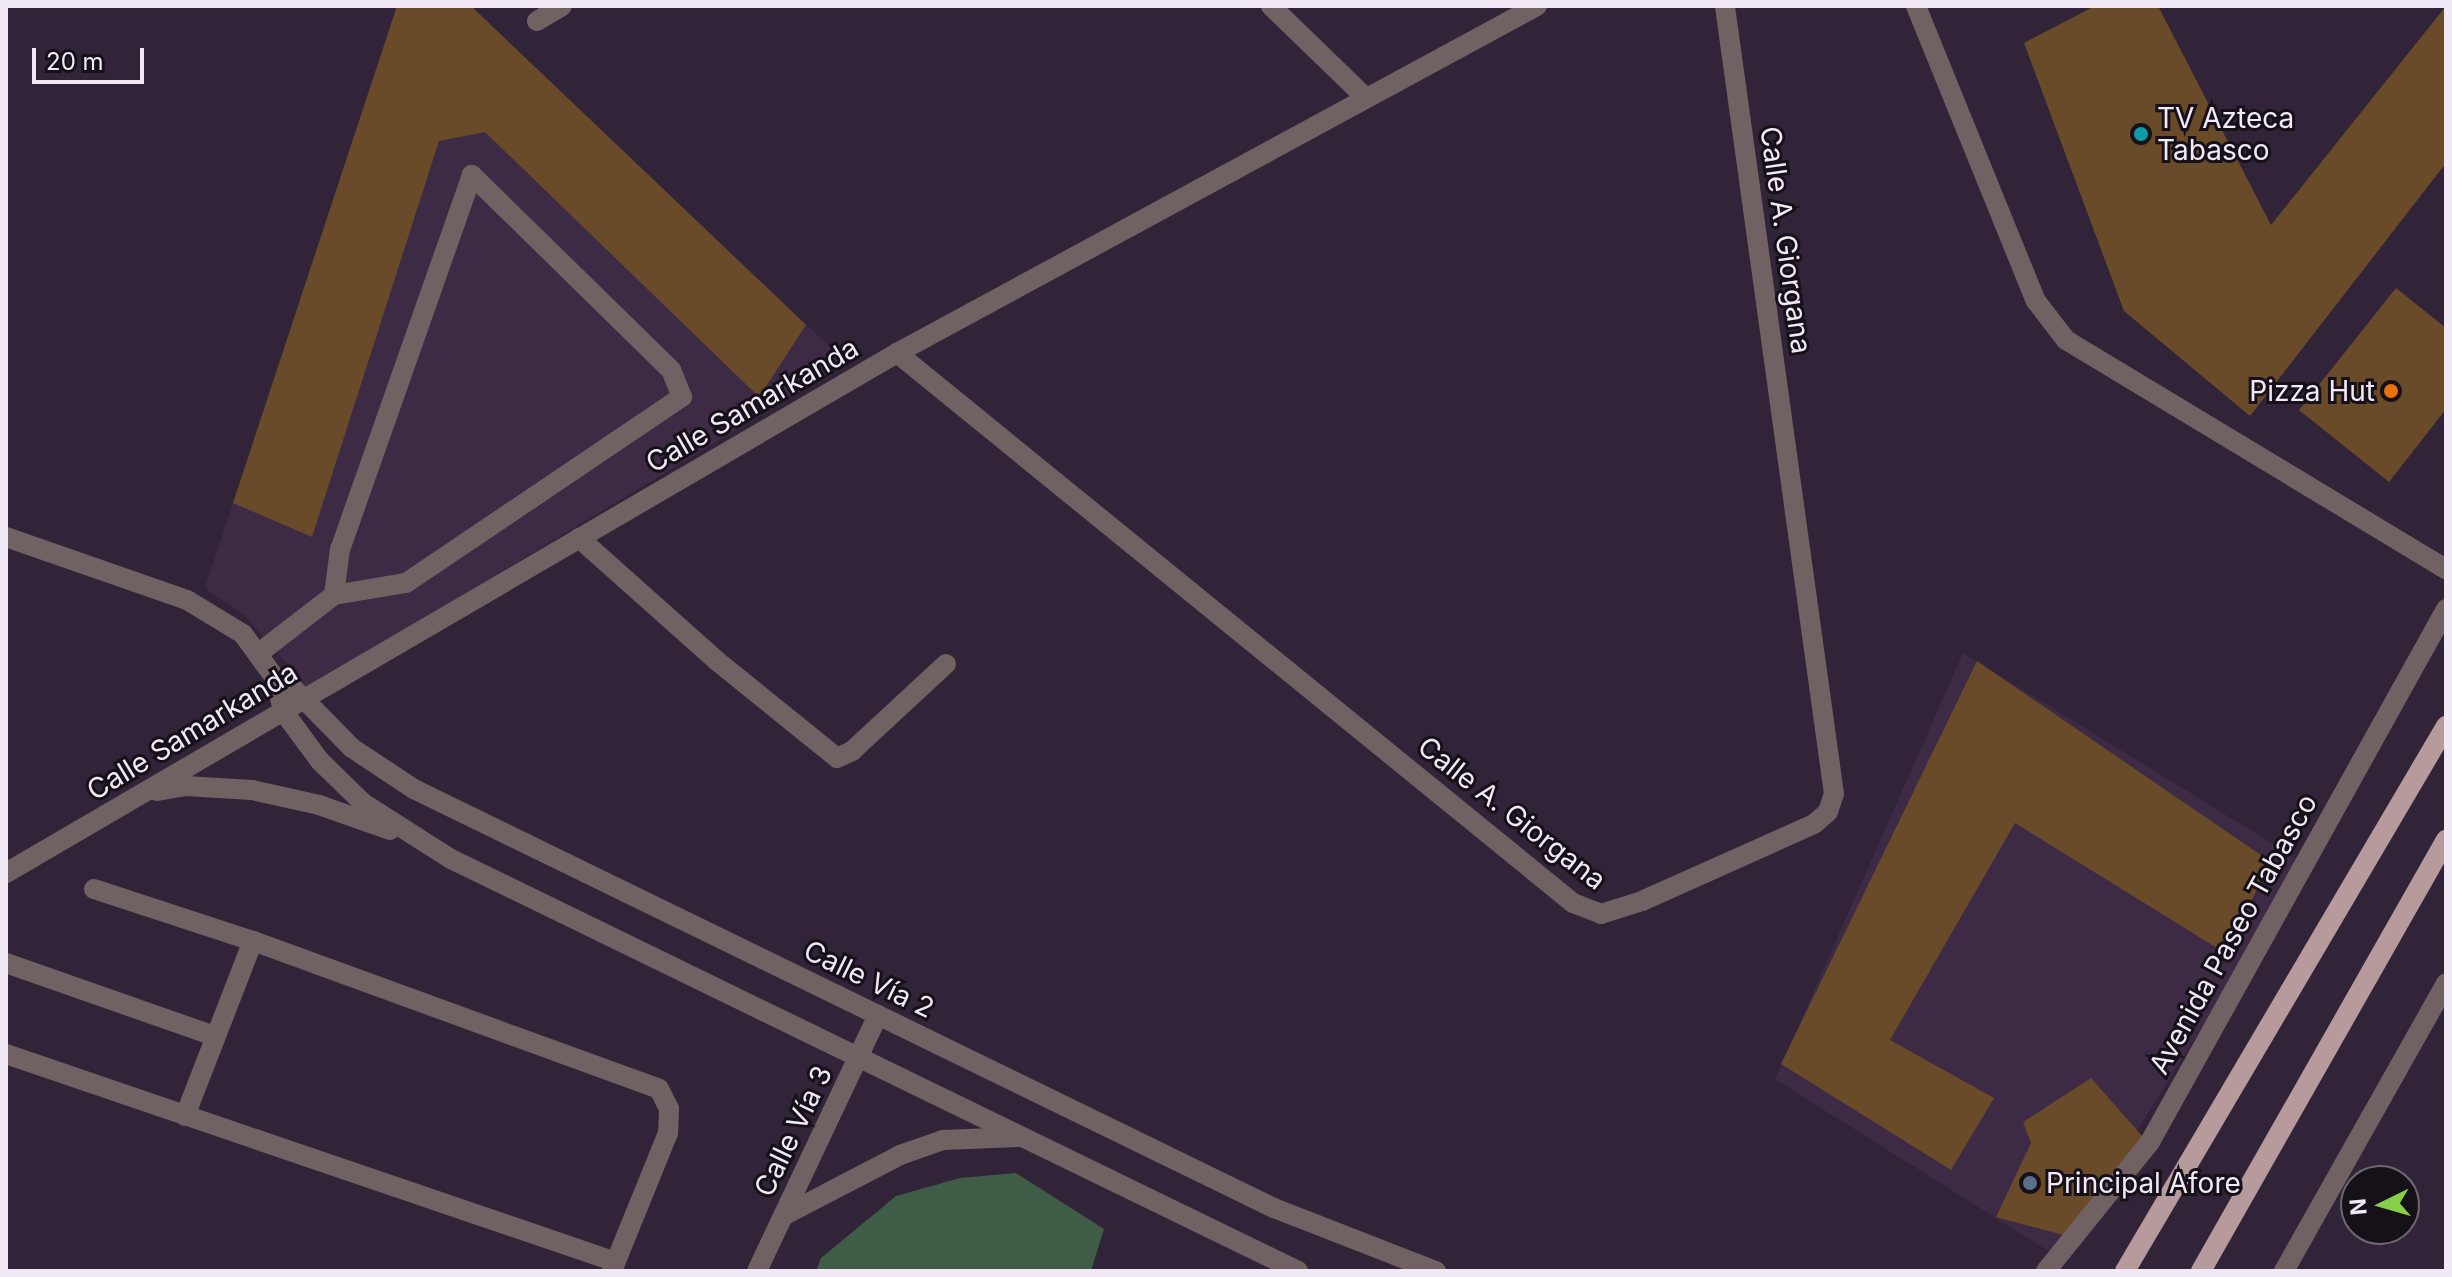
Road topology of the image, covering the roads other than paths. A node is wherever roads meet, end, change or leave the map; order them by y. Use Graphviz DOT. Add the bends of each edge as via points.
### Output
graph roads {
  1 [pos="562,6"];
  2 [pos="1271,6"];
  3 [pos="1537,6"];
  4 [pos="1725,6"];
  5 [pos="1916,6"];
  6 [pos="537,21"];
  7 [pos="1365,97"];
  8 [pos="897,353"];
  9 [pos="6,537"];
  10 [pos="579,538"];
  11 [pos="2446,569"];
  12 [pos="334,595"];
  13 [pos="2446,609"];
  14 [pos="259,653"];
  15 [pos="946,664"];
  16 [pos="275,678"];
  17 [pos="305,696"];
  18 [pos="283,711"];
  19 [pos="2446,726"];
  20 [pos="141,794"];
  21 [pos="2446,840"];
  22 [pos="430,845"];
  23 [pos="6,873"];
  24 [pos="94,889"];
  25 [pos="253,941"];
  26 [pos="6,963"];
  27 [pos="2446,984"];
  28 [pos="878,1015"];
  29 [pos="215,1036"];
  30 [pos="6,1054"];
  31 [pos="860,1057"];
  32 [pos="185,1116"];
  33 [pos="1022,1137"];
  34 [pos="783,1216"];
  35 [pos="614,1266"];
  36 [pos="2126,1269"];
  37 [pos="2049,1270"];
  38 [pos="757,1271"];
  39 [pos="1298,1271"];
  40 [pos="1436,1271"];
  41 [pos="2201,1271"];
  42 [pos="2284,1271"];
  1 -- 6 [label="street"];
  2 -- 7 [label="street"];
  3 -- 7 [label="street, Calle Samarkanda"];
  4 -- 8 [label="street, Calle A. Giorgana" via="1834,794 1828,812 1806,829 1642,901 1601,914 1573,903"];
  5 -- 11 [label="street" via="2036,301 2066,340"];
  7 -- 8 [label="street, Calle Samarkanda"];
  8 -- 10 [label="street, Calle Samarkanda"];
  9 -- 14 [label="street" via="187,600 243,634"];
  10 -- 15 [label="street" via="717,661 837,758 852,751"];
  10 -- 17 [label="street, Calle Samarkanda"];
  12 -- 12 [label="street" via="406,583 682,397 671,370 472,175 340,549"];
  12 -- 14 [label="street"];
  13 -- 37 [label="street, Avenida Paseo Tabasco" via="2150,1142"];
  14 -- 16 [label="street"];
  16 -- 17 [label="street, Calle Vía 2"];
  16 -- 18 [label="street"];
  17 -- 18 [label="street, Calle Samarkanda"];
  17 -- 28 [label="street, Calle Vía 2" via="352,748 414,789"];
  18 -- 20 [label="street, Calle Samarkanda"];
  18 -- 22 [label="street" via="341,784"];
  19 -- 36 [label="main road"];
  20 -- 22 [label="street" via="185,786 282,795"];
  20 -- 23 [label="street, Calle Samarkanda"];
  21 -- 41 [label="main road"];
  22 -- 31 [label="street"];
  24 -- 25 [label="street"];
  25 -- 29 [label="street"];
  25 -- 35 [label="street" via="659,1089 669,1109 668,1133"];
  26 -- 29 [label="street"];
  27 -- 42 [label="street"];
  28 -- 31 [label="street, Calle Vía 3"];
  28 -- 40 [label="street, Calle Vía 2" via="1274,1208"];
  29 -- 32 [label="street"];
  30 -- 32 [label="street"];
  31 -- 33 [label="street"];
  31 -- 34 [label="street, Calle Vía 3"];
  32 -- 35 [label="street"];
  33 -- 34 [label="street" via="943,1140 900,1155"];
  33 -- 39 [label="street"];
  34 -- 38 [label="street, Calle Vía 3"];
}
